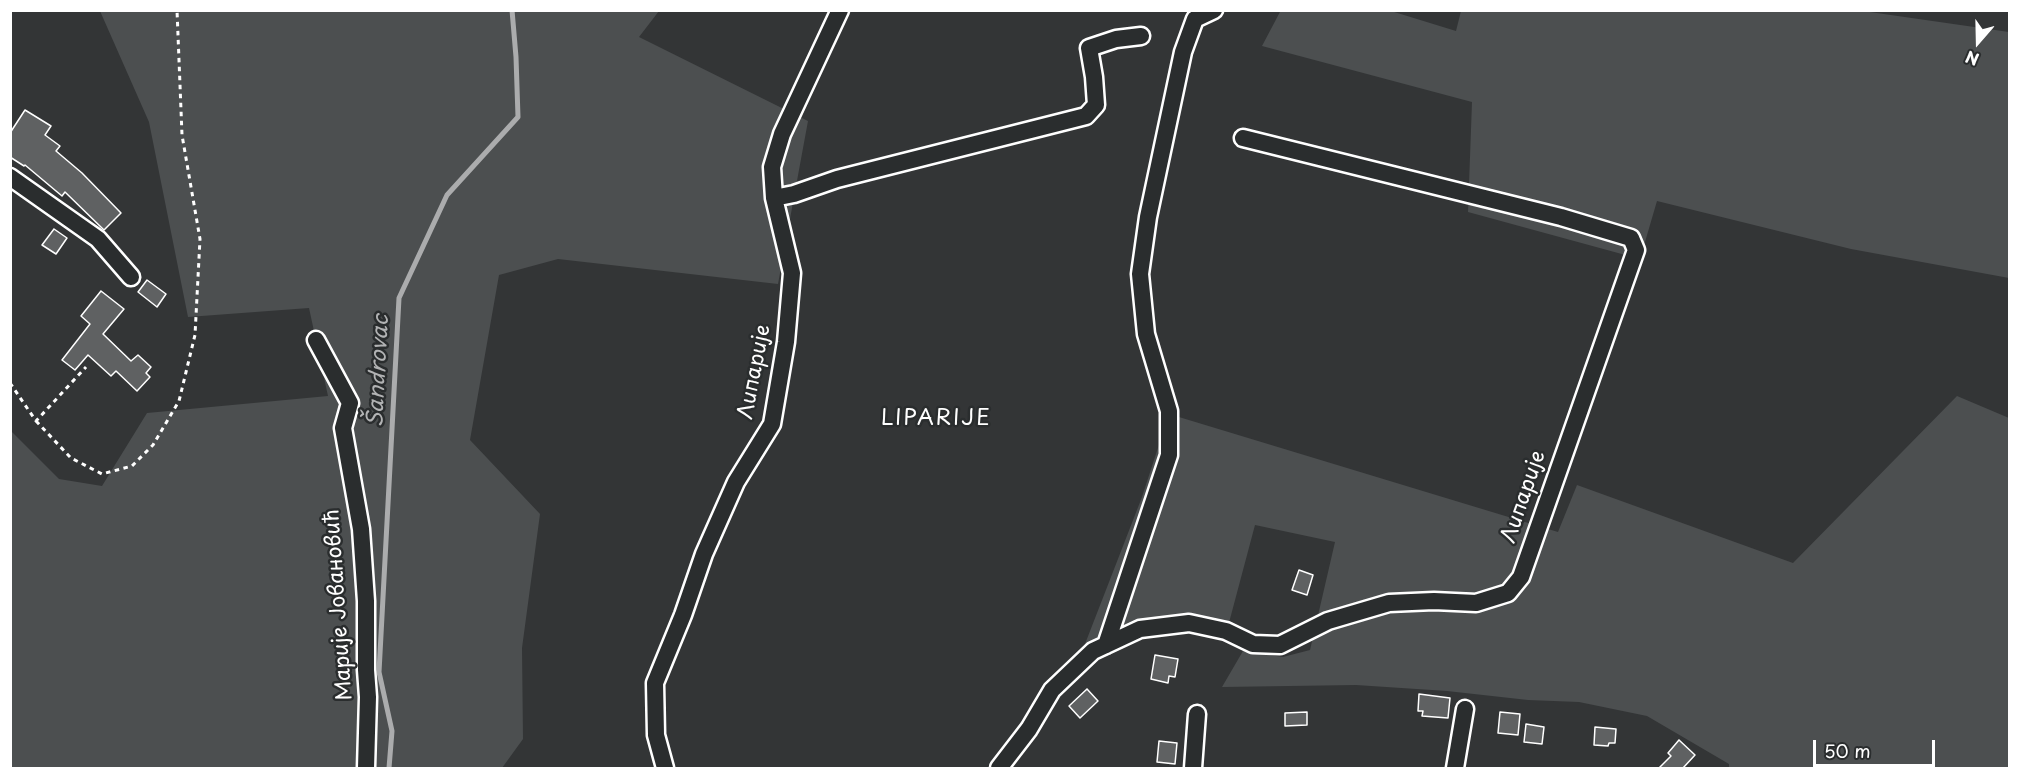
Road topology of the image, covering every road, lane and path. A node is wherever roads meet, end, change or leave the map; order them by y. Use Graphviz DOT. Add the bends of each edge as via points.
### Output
graph roads {
  1 [pos="177,10"];
  2 [pos="840,10"];
  3 [pos="1214,10"];
  4 [pos="1141,36"];
  5 [pos="1243,138"];
  6 [pos="10,177"];
  7 [pos="774,198"];
  8 [pos="131,278"];
  9 [pos="316,340"];
  10 [pos="86,367"];
  11 [pos="10,383"];
  12 [pos="36,421"];
  13 [pos="1106,645"];
  14 [pos="1465,709"];
  15 [pos="1197,714"];
  16 [pos="366,768"];
  17 [pos="664,768"];
  18 [pos="999,768"];
  19 [pos="1194,768"];
  20 [pos="1455,768"];
  1 -- 12 [label="path" via="182,135 200,239 195,334 179,401 153,445 132,466 102,474 71,458"];
  2 -- 7 [label="street, Липарије" via="782,134 772,167"];
  3 -- 13 [label="street" via="1195,19 1183,52 1148,217 1140,274 1146,334 1169,411 1169,455"];
  4 -- 7 [label="street" via="1089,48 1096,105 1086,116"];
  5 -- 13 [label="street, Липарије" via="1561,217 1630,238 1636,250 1521,576 1508,593 1476,603 1389,603 1328,621 1280,645 1253,644 1226,631 1189,623 1140,628"];
  6 -- 8 [label="street" via="98,239"];
  7 -- 17 [label="street, Липарије" via="792,273 786,342 772,424 736,482 655,683 656,735"];
  9 -- 16 [label="street, Марије Јовановић" via="350,404 343,428 361,529 366,601"];
  10 -- 12 [label="path"];
  11 -- 12 [label="path"];
  13 -- 18 [label="street, Липарије" via="1093,651 1052,690"];
  14 -- 20 [label="street"];
  15 -- 19 [label="street"];
}
